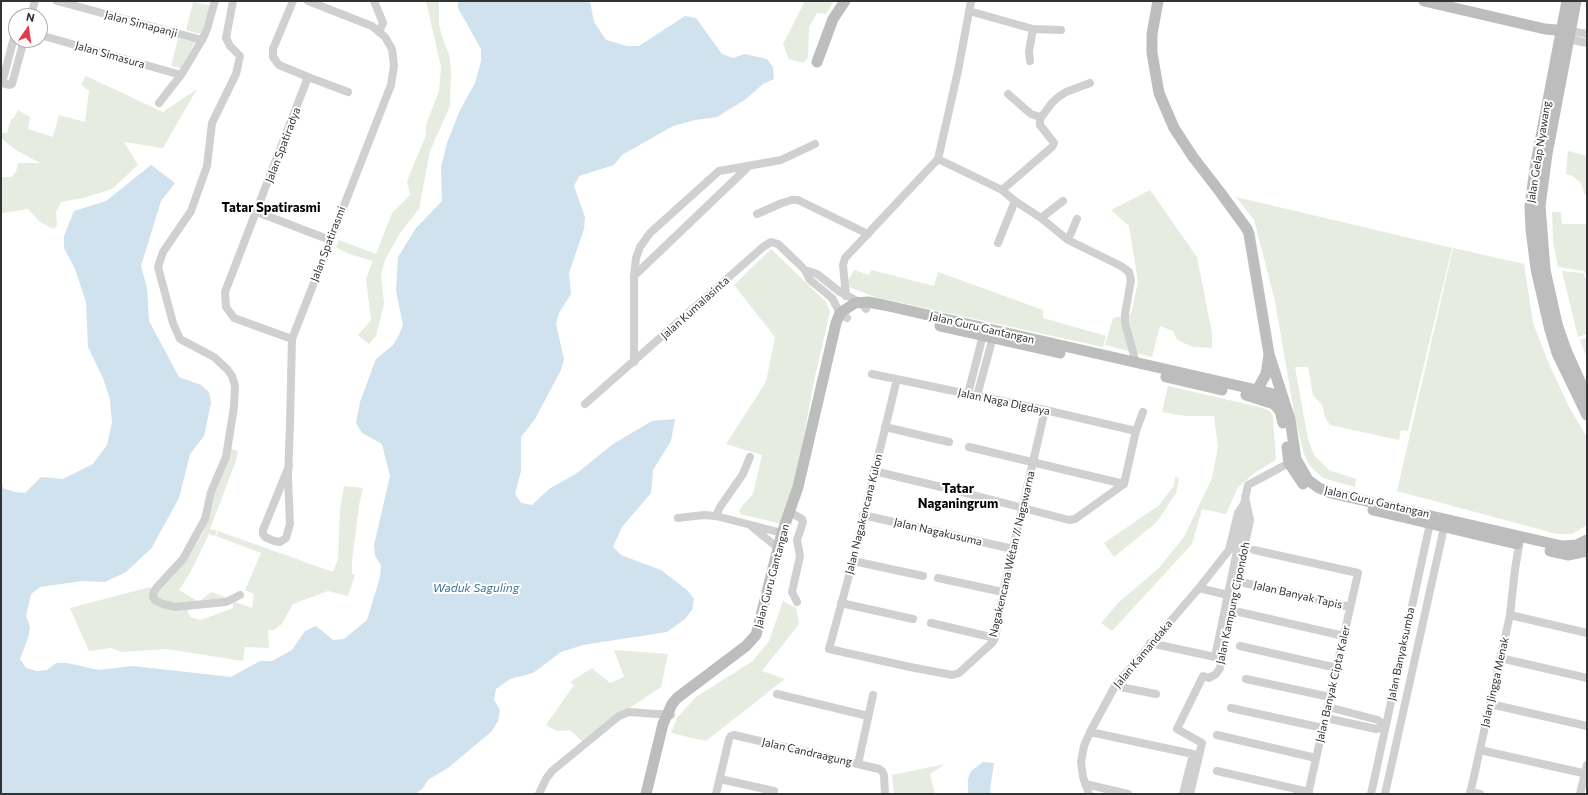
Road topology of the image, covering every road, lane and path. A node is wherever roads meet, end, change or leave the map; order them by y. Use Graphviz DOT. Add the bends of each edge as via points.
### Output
graph roads {
  1 [pos="57,1"];
  2 [pos="215,1"];
  3 [pos="233,1"];
  4 [pos="293,1"];
  5 [pos="308,1"];
  6 [pos="374,1"];
  7 [pos="845,1"];
  8 [pos="971,1"];
  9 [pos="1158,1"];
  10 [pos="1424,1"];
  11 [pos="1566,1"];
  12 [pos="1576,1"];
  13 [pos="969,11"];
  14 [pos="1033,29"];
  15 [pos="1061,30"];
  16 [pos="379,32"];
  17 [pos="1587,34"];
  18 [pos="1565,35"];
  19 [pos="48,37"];
  20 [pos="202,40"];
  21 [pos="1587,42"];
  22 [pos="11,48"];
  23 [pos="22,48"];
  24 [pos="1030,61"];
  25 [pos="817,62"];
  26 [pos="181,75"];
  27 [pos="308,77"];
  28 [pos="1090,83"];
  29 [pos="348,92"];
  30 [pos="1008,94"];
  31 [pos="159,103"];
  32 [pos="1040,119"];
  33 [pos="815,144"];
  34 [pos="938,159"];
  35 [pos="748,167"];
  36 [pos="1002,190"];
  37 [pos="1015,201"];
  38 [pos="1063,201"];
  39 [pos="257,212"];
  40 [pos="757,214"];
  41 [pos="1041,218"];
  42 [pos="1077,219"];
  43 [pos="868,234"];
  44 [pos="330,240"];
  45 [pos="1068,240"];
  46 [pos="998,243"];
  47 [pos="805,270"];
  48 [pos="634,276"];
  49 [pos="846,296"];
  50 [pos="864,306"];
  51 [pos="844,315"];
  52 [pos="989,333"];
  53 [pos="292,339"];
  54 [pos="1269,354"];
  55 [pos="634,362"];
  56 [pos="1136,363"];
  57 [pos="872,374"];
  58 [pos="897,379"];
  59 [pos="1255,393"];
  60 [pos="968,394"];
  61 [pos="977,396"];
  62 [pos="1587,397"];
  63 [pos="585,404"];
  64 [pos="1285,404"];
  65 [pos="1045,410"];
  66 [pos="1143,412"];
  67 [pos="1587,415"];
  68 [pos="885,427"];
  69 [pos="1136,431"];
  70 [pos="949,442"];
  71 [pos="969,447"];
  72 [pos="750,457"];
  73 [pos="1293,461"];
  74 [pos="1033,462"];
  75 [pos="289,466"];
  76 [pos="874,471"];
  77 [pos="1124,484"];
  78 [pos="941,487"];
  79 [pos="958,491"];
  80 [pos="1245,500"];
  81 [pos="1022,507"];
  82 [pos="796,515"];
  83 [pos="863,515"];
  84 [pos="716,516"];
  85 [pos="678,518"];
  86 [pos="1431,519"];
  87 [pos="1445,523"];
  88 [pos="750,526"];
  89 [pos="782,533"];
  90 [pos="1240,536"];
  91 [pos="1587,540"];
  92 [pos="1520,541"];
  93 [pos="778,548"];
  94 [pos="1013,549"];
  95 [pos="1229,550"];
  96 [pos="1254,550"];
  97 [pos="1587,551"];
  98 [pos="853,561"];
  99 [pos="923,576"];
  100 [pos="938,578"];
  101 [pos="1245,582"];
  102 [pos="1199,588"];
  103 [pos="1003,592"];
  104 [pos="240,595"];
  105 [pos="1228,595"];
  106 [pos="797,602"];
  107 [pos="841,603"];
  108 [pos="1350,607"];
  109 [pos="1239,612"];
  110 [pos="1510,615"];
  111 [pos="913,619"];
  112 [pos="932,623"];
  113 [pos="1587,633"];
  114 [pos="1344,636"];
  115 [pos="995,638"];
  116 [pos="1150,643"];
  117 [pos="1240,646"];
  118 [pos="829,650"];
  119 [pos="1500,658"];
  120 [pos="1337,668"];
  121 [pos="1587,678"];
  122 [pos="1246,679"];
  123 [pos="1114,686"];
  124 [pos="777,694"];
  125 [pos="873,694"];
  126 [pos="1156,694"];
  127 [pos="1330,697"];
  128 [pos="1490,704"];
  129 [pos="1328,707"];
  130 [pos="1231,708"];
  131 [pos="669,715"];
  132 [pos="868,716"];
  133 [pos="1326,718"];
  134 [pos="1587,726"];
  135 [pos="1385,727"];
  136 [pos="1323,728"];
  137 [pos="1090,732"];
  138 [pos="1217,735"];
  139 [pos="1480,750"];
  140 [pos="1316,758"];
  141 [pos="858,764"];
  142 [pos="1217,771"];
  143 [pos="1586,771"];
  144 [pos="720,779"];
  145 [pos="1085,784"];
  146 [pos="774,791"];
  147 [pos="1309,793"];
  148 [pos="1470,793"];
  149 [pos="540,794"];
  150 [pos="646,794"];
  151 [pos="652,794"];
  152 [pos="716,794"];
  153 [pos="885,794"];
  154 [pos="1088,794"];
  155 [pos="1128,794"];
  156 [pos="1183,794"];
  157 [pos="1190,794"];
  158 [pos="1371,794"];
  159 [pos="1385,794"];
  160 [pos="1480,794"];
  161 [pos="1580,794"];
  1 -- 20 [label="street, Jalan Simapanji"];
  2 -- 20 [label="street"];
  3 -- 104 [label="street" via="226,38 240,56 236,74 212,123 207,166 191,211 164,252 158,267 173,323 180,339 214,357 227,369 235,386 234,407 226,458 211,492 205,519 183,559 154,591 154,598 163,604 176,607 226,602"];
  4 -- 27 [label="street" via="273,49 273,57 279,65"];
  5 -- 16 [label="street, Jalan Spatirasmi" via="372,26"];
  6 -- 16 [label="street" via="383,23"];
  7 -- 25 [label="street" via="833,19"];
  8 -- 13 [label="street"];
  9 -- 54 [label="street" via="1152,53 1159,93 1174,128 1247,229"];
  10 -- 18 [label="street"];
  11 -- 18 [label="street, Jalan Gelap Nyawang"];
  12 -- 18 [label="street, Jalan Gelap Nyawang"];
  13 -- 14 [label="street"];
  13 -- 34 [label="street"];
  14 -- 15 [label="street"];
  14 -- 24 [label="street"];
  16 -- 44 [label="street, Jalan Spatirasmi" via="392,49 394,66 391,85"];
  17 -- 18 [label="street"];
  18 -- 21 [label="street"];
  18 -- 62 [label="street, Jalan Gelap Nyawang" via="1542,185 1541,228 1545,270 1557,324"];
  18 -- 67 [label="street, Jalan Gelap Nyawang" via="1533,183 1531,229 1536,269 1550,330 1557,353"];
  19 -- 26 [label="street, Jalan Simasura"];
  20 -- 26 [label="street"];
  22 -- 23 [label="street" via="2,81 10,85"];
  26 -- 31 [label="street"];
  27 -- 29 [label="street"];
  27 -- 39 [label="street, Jalan Spatiradya"];
  28 -- 32 [label="street" via="1057,98"];
  30 -- 32 [label="street"];
  32 -- 36 [label="street" via="1040,125 1053,144"];
  33 -- 35 [label="street" via="781,160"];
  34 -- 36 [label="street"];
  34 -- 43 [label="street"];
  35 -- 48 [label="street"];
  35 -- 48 [label="street" via="719,171 650,234 640,247"];
  36 -- 37 [label="street"];
  37 -- 41 [label="street"];
  37 -- 46 [label="street"];
  38 -- 41 [label="street"];
  39 -- 44 [label="street"];
  39 -- 53 [label="street, Jalan Spatiradya" via="226,292 226,307 234,318"];
  40 -- 43 [label="street" via="782,203 798,200"];
  41 -- 45 [label="street"];
  42 -- 45 [label="street"];
  43 -- 49 [label="street" via="843,263"];
  44 -- 53 [label="street, Jalan Spatirasmi"];
  45 -- 56 [label="street" via="1129,272 1131,280 1125,323"];
  47 -- 49 [label="street" via="817,274"];
  47 -- 51 [label="street" via="810,280 832,298"];
  47 -- 55 [label="street, Jalan Kumalasinta" via="778,244 771,242"];
  48 -- 55 [label="street"];
  49 -- 50 [label="street"];
  50 -- 51 [label="street"];
  50 -- 52 [label="street, Jalan Guru Gantangan"];
  51 -- 82 [label="street, Jalan Guru Gantangan"];
  51 -- 89 [label="street, Jalan Guru Gantangan" via="832,342 798,487"];
  52 -- 56 [label="street, Jalan Guru Gantangan"];
  52 -- 59 [label="street, Jalan Guru Gantangan"];
  52 -- 60 [label="street"];
  52 -- 61 [label="street"];
  53 -- 75 [label="street, Jalan Spatirasmi"];
  54 -- 59 [label="street" via="1266,374"];
  54 -- 64 [label="street"];
  55 -- 63 [label="street, Jalan Kumalasinta"];
  56 -- 59 [label="street, Jalan Guru Gantangan"];
  57 -- 58 [label="street, Jalan Naga Digdaya"];
  58 -- 60 [label="street, Jalan Naga Digdaya"];
  58 -- 68 [label="street, Jalan Nagakencana Kulon"];
  59 -- 64 [label="street, Jalan Guru Gantangan" via="1275,395"];
  59 -- 73 [label="street, Jalan Guru Gantangan" via="1277,406 1280,411"];
  60 -- 61 [label="street, Jalan Naga Digdaya"];
  61 -- 65 [label="street, Jalan Naga Digdaya"];
  64 -- 73 [label="street, Jalan Guru Gantangan" via="1290,419"];
  65 -- 69 [label="street, Jalan Naga Digdaya"];
  65 -- 74 [label="street, Nagakencana Wétan // Nagawarna"];
  66 -- 69 [label="street"];
  68 -- 70 [label="street"];
  68 -- 76 [label="street, Jalan Nagakencana Kulon"];
  69 -- 77 [label="street"];
  71 -- 74 [label="street"];
  72 -- 84 [label="street" via="743,474"];
  73 -- 80 [label="street, Jalan Kamandaka" via="1248,485"];
  73 -- 86 [label="street, Jalan Guru Gantangan" via="1302,484 1325,498"];
  74 -- 77 [label="street"];
  74 -- 81 [label="street, Nagakencana Wétan // Nagawarna"];
  75 -- 75 [label="street, Jalan Spatirasmi" via="290,524 286,538 274,542 265,537 263,530"];
  76 -- 78 [label="street"];
  76 -- 83 [label="street, Jalan Nagakencana Kulon"];
  77 -- 81 [label="street" via="1075,519 1069,520"];
  79 -- 81 [label="street"];
  80 -- 90 [label="street, Jalan Kamandaka"];
  80 -- 95 [label="street, Jalan Kamandaka" via="1238,513"];
  80 -- 157 [label="street, Jalan Kampung Cipondoh" via="1250,520 1220,668 1209,678 1203,676 1177,729 1202,743"];
  81 -- 94 [label="street, Nagakencana Wétan // Nagawarna"];
  82 -- 106 [label="street" via="803,522 797,540 800,556 792,592"];
  82 -- 131 [label="street, Jalan Guru Gantangan" via="786,542 766,627 760,641 685,699"];
  83 -- 94 [label="street, Jalan Nagakusuma"];
  83 -- 98 [label="street, Jalan Nagakencana Kulon"];
  84 -- 85 [label="street"];
  84 -- 88 [label="street"];
  86 -- 87 [label="street, Jalan Guru Gantangan"];
  86 -- 135 [label="street, Jalan Banyaksumba"];
  87 -- 92 [label="street, Jalan Guru Gantangan"];
  87 -- 159 [label="street, Jalan Banyaksumba"];
  88 -- 89 [label="street"];
  88 -- 93 [label="street"];
  89 -- 93 [label="street, Jalan Guru Gantangan"];
  90 -- 95 [label="street, Jalan Kamandaka"];
  90 -- 105 [label="street"];
  91 -- 92 [label="street, Jalan Guru Gantangan" via="1577,546"];
  92 -- 97 [label="street, Jalan Guru Gantangan" via="1569,555"];
  92 -- 110 [label="street, Jalan Jingga Menak"];
  93 -- 131 [label="street, Jalan Guru Gantangan" via="756,635 746,646 677,698"];
  94 -- 103 [label="street, Nagakencana Wétan // Nagawarna"];
  95 -- 102 [label="street, Jalan Kamandaka"];
  96 -- 108 [label="street, Jalan Banyak Cipta Kaler" via="1358,573"];
  98 -- 99 [label="street"];
  98 -- 107 [label="street, Jalan Nagakencana Kulon"];
  100 -- 103 [label="street"];
  101 -- 108 [label="street, Jalan Banyak Tapis"];
  102 -- 105 [label="street"];
  102 -- 116 [label="street, Jalan Kamandaka"];
  103 -- 115 [label="street, Nagakencana Wétan // Nagawarna"];
  105 -- 116 [label="street" via="1215,657"];
  107 -- 111 [label="street"];
  107 -- 118 [label="street, Jalan Nagakencana Kulon"];
  108 -- 114 [label="street, Jalan Banyak Cipta Kaler"];
  109 -- 114 [label="street"];
  110 -- 113 [label="street"];
  110 -- 119 [label="street, Jalan Jingga Menak"];
  112 -- 115 [label="street"];
  114 -- 120 [label="street, Jalan Banyak Cipta Kaler"];
  115 -- 118 [label="street, Nagakencana Wétan // Nagawarna" via="959,673 952,675"];
  116 -- 123 [label="street, Jalan Kamandaka"];
  117 -- 120 [label="street"];
  119 -- 121 [label="street"];
  119 -- 128 [label="street, Jalan Jingga Menak"];
  120 -- 127 [label="street, Jalan Banyak Cipta Kaler"];
  122 -- 127 [label="street"];
  123 -- 126 [label="street"];
  123 -- 137 [label="street, Jalan Kamandaka"];
  124 -- 132 [label="street"];
  125 -- 132 [label="street"];
  127 -- 129 [label="street, Jalan Banyak Cipta Kaler"];
  128 -- 134 [label="street"];
  128 -- 139 [label="street, Jalan Jingga Menak"];
  129 -- 133 [label="street, Jalan Banyak Cipta Kaler"];
  129 -- 135 [label="street" via="1378,720"];
  130 -- 136 [label="street"];
  131 -- 149 [label="street" via="629,712 619,716 552,772"];
  131 -- 150 [label="street, Jalan Guru Gantangan"];
  131 -- 151 [label="street, Jalan Guru Gantangan"];
  132 -- 141 [label="street"];
  133 -- 135 [label="street" via="1376,729"];
  133 -- 136 [label="street, Jalan Banyak Cipta Kaler"];
  135 -- 158 [label="street, Jalan Banyaksumba"];
  136 -- 140 [label="street, Jalan Banyak Cipta Kaler"];
  137 -- 145 [label="street, Jalan Kamandaka" via="1081,762"];
  137 -- 156 [label="street" via="1193,754"];
  138 -- 140 [label="street"];
  139 -- 143 [label="street"];
  139 -- 148 [label="street, Jalan Jingga Menak"];
  140 -- 147 [label="street, Jalan Banyak Cipta Kaler"];
  141 -- 144 [label="street, Jalan Candraagung" via="734,735 729,740"];
  141 -- 153 [label="street, Jalan Candraagung" via="882,771"];
  142 -- 147 [label="street"];
  143 -- 161 [label="street"];
  144 -- 146 [label="street"];
  144 -- 152 [label="street"];
  145 -- 154 [label="street, Jalan Kamandaka"];
  145 -- 155 [label="street"];
  148 -- 160 [label="street"];
}
